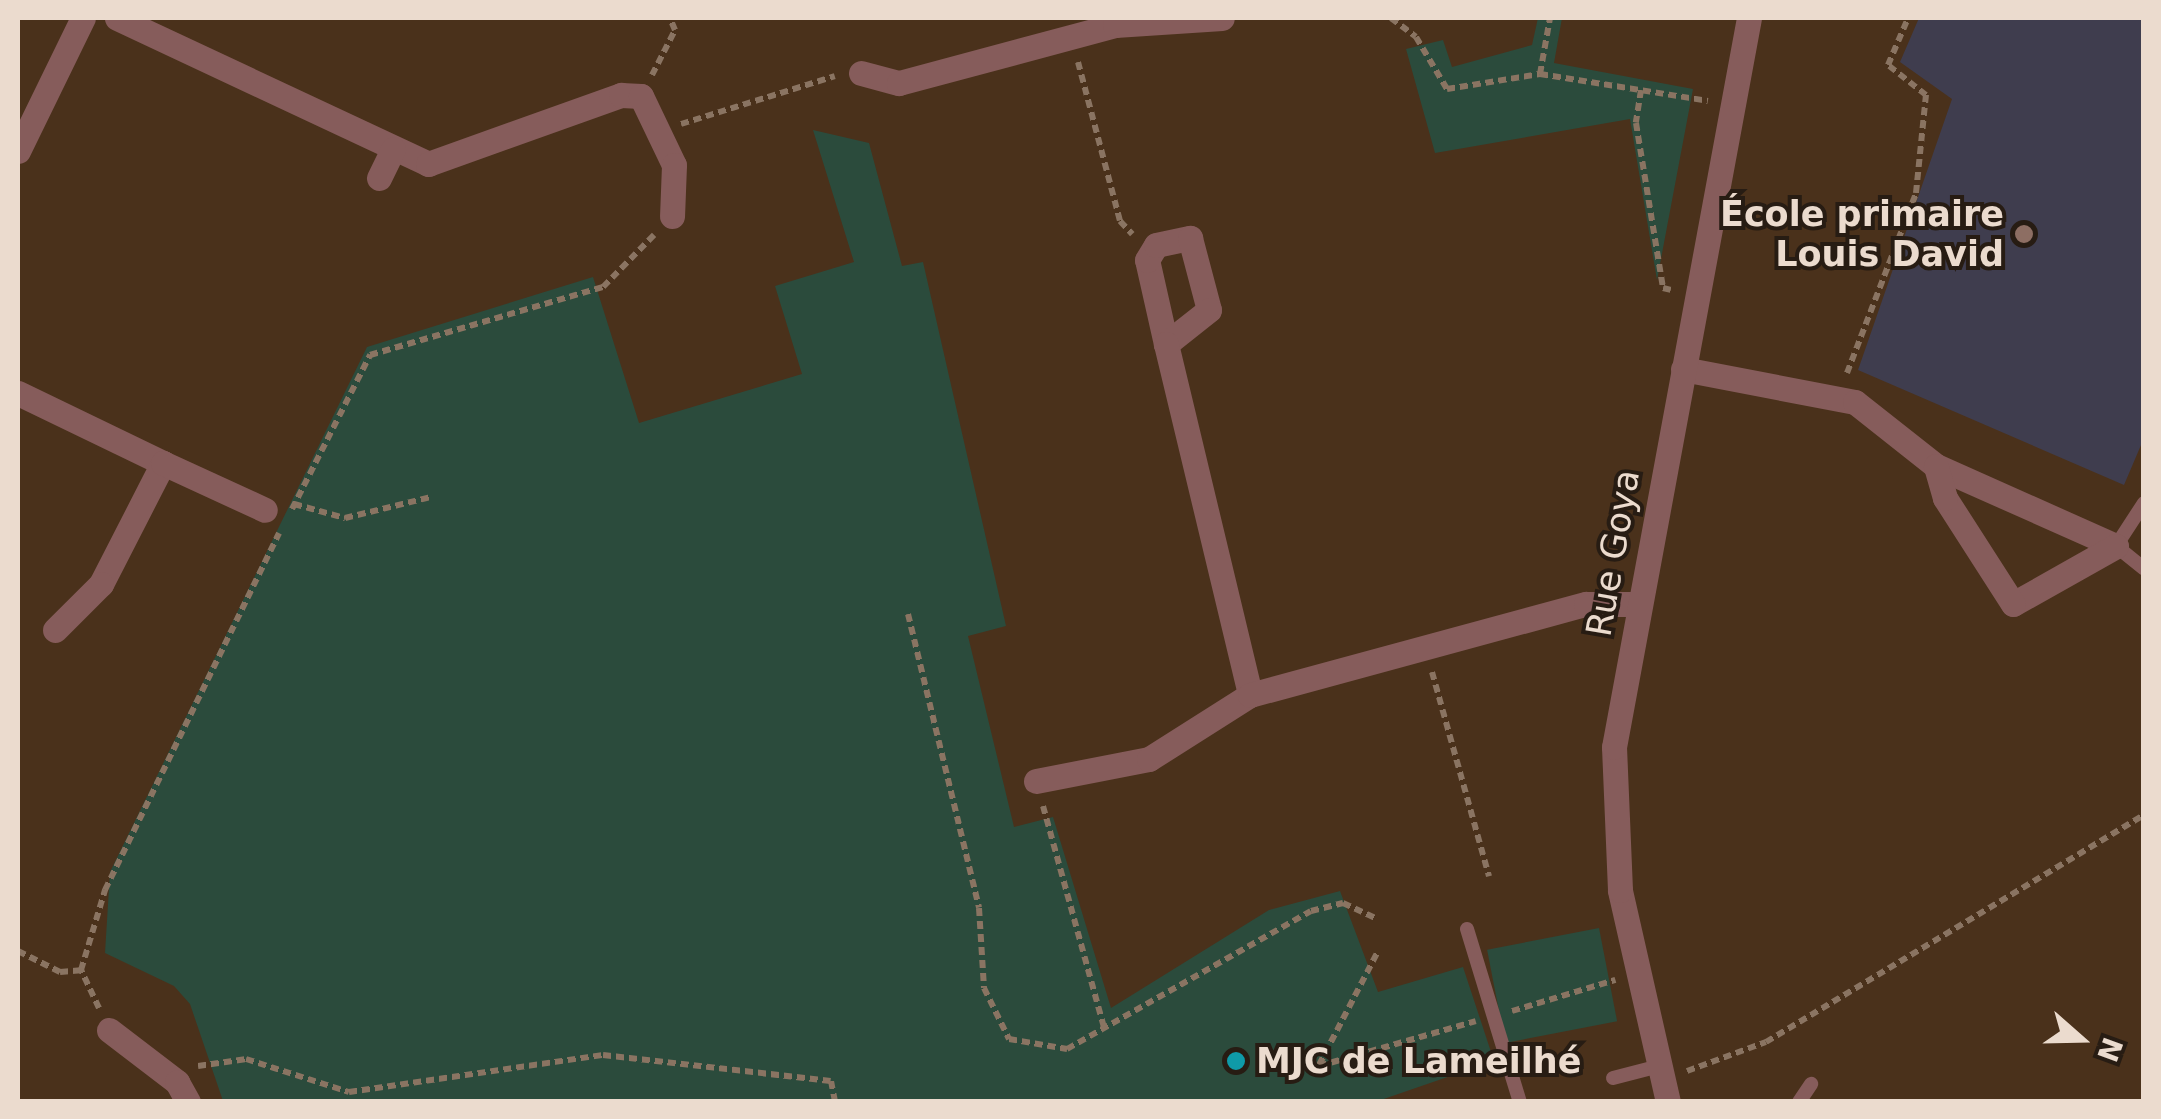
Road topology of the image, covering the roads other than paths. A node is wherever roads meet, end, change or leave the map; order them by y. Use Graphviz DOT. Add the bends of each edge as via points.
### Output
graph roads {
  1 [pos="83,18"];
  2 [pos="117,18"];
  3 [pos="1222,18"];
  4 [pos="1749,18"];
  5 [pos="1114,21"];
  6 [pos="862,74"];
  7 [pos="393,150"];
  8 [pos="18,151"];
  9 [pos="379,178"];
  10 [pos="672,216"];
  11 [pos="1166,344"];
  12 [pos="1683,369"];
  13 [pos="18,393"];
  14 [pos="162,463"];
  15 [pos="1936,466"];
  16 [pos="2144,503"];
  17 [pos="265,510"];
  18 [pos="2116,546"];
  19 [pos="2144,569"];
  20 [pos="1638,604"];
  21 [pos="55,630"];
  22 [pos="1250,695"];
  23 [pos="1036,780"];
  24 [pos="1468,929"];
  25 [pos="109,1030"];
  26 [pos="1613,1078"];
  27 [pos="1663,1082"];
  28 [pos="1811,1084"];
  29 [pos="183,1092"];
  30 [pos="1520,1102"];
  31 [pos="1799,1102"];
  1 -- 8 [label="street"];
  2 -- 7 [label="street"];
  3 -- 5 [label="street"];
  4 -- 12 [label="street, Rue Goya"];
  5 -- 6 [label="street" via="899,83"];
  7 -- 9 [label="street"];
  7 -- 10 [label="street" via="440,164 621,95 642,96 674,165"];
  11 -- 11 [label="street" via="1210,301 1190,238 1149,250"];
  11 -- 22 [label="street"];
  12 -- 15 [label="street" via="1841,398 1872,411"];
  12 -- 20 [label="street, Rue Goya"];
  13 -- 14 [label="street"];
  14 -- 17 [label="street"];
  14 -- 21 [label="street" via="101,584"];
  15 -- 18 [label="street"];
  15 -- 18 [label="street" via="1945,498 2013,604"];
  16 -- 18 [label="lane"];
  18 -- 19 [label="lane"];
  20 -- 22 [label="street" via="1586,604"];
  20 -- 27 [label="street, Rue Goya" via="1614,748 1614,843"];
  22 -- 23 [label="street" via="1149,759"];
  24 -- 30 [label="lane"];
  25 -- 29 [label="street"];
  26 -- 27 [label="lane"];
  28 -- 31 [label="lane"];
}
